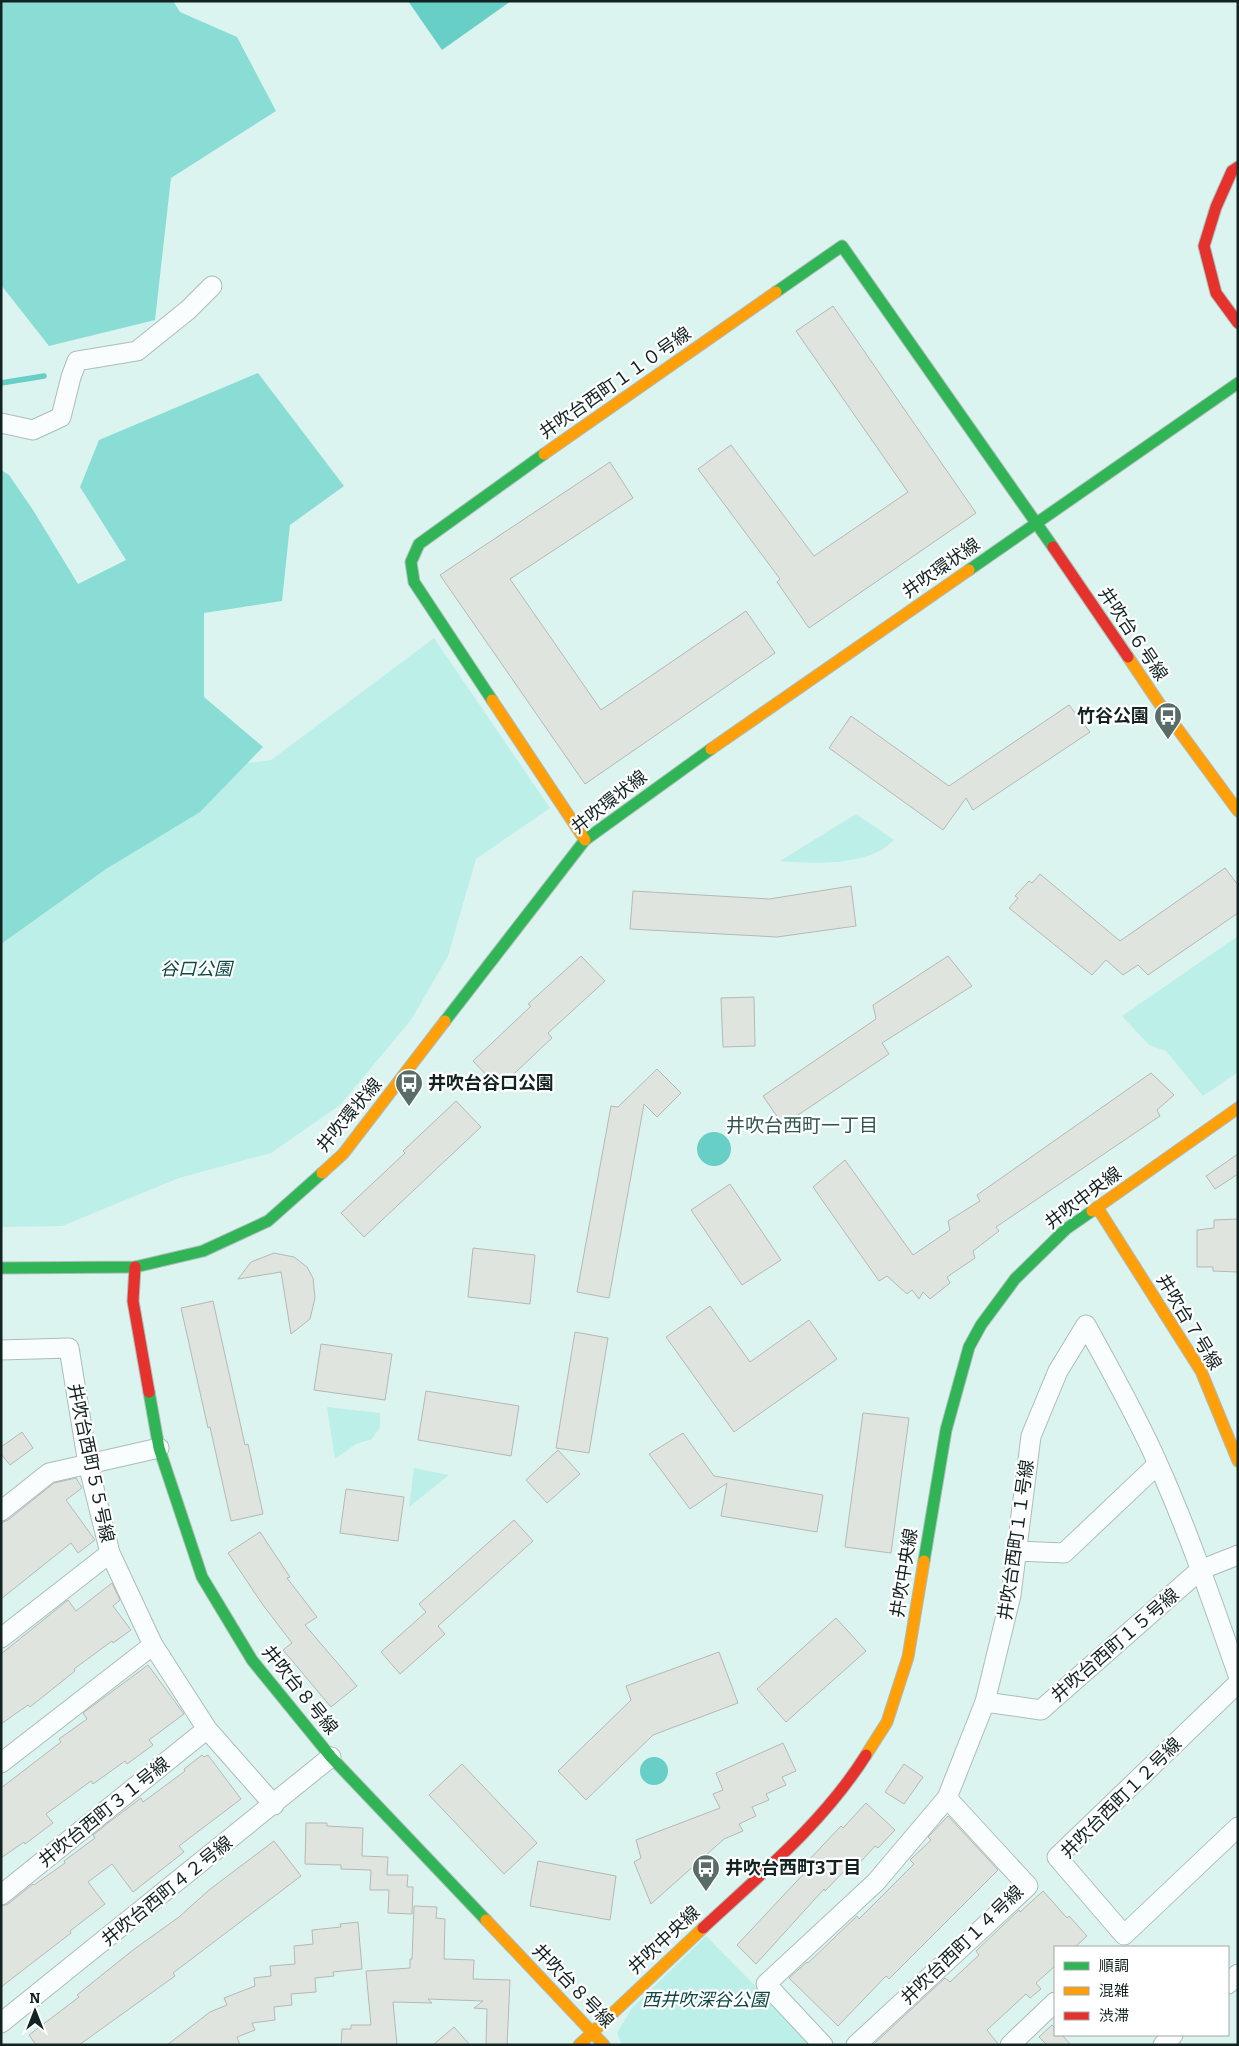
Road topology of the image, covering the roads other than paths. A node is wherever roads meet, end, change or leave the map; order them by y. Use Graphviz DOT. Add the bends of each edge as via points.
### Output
graph roads {
  1 [pos="1238,167"];
  2 [pos="1238,190"];
  3 [pos="1216,207"];
  4 [pos="212,286"];
  5 [pos="1238,323"];
  6 [pos="1238,383"];
  7 [pos="1,423"];
  8 [pos="1037,523"];
  9 [pos="1238,811"];
  10 [pos="586,840"];
  11 [pos="1238,1108"];
  12 [pos="1098,1207"];
  13 [pos="135,1267"];
  14 [pos="1,1268"];
  15 [pos="1,1350"];
  16 [pos="159,1448"];
  17 [pos="1238,1461"];
  18 [pos="88,1464"];
  19 [pos="1158,1464"];
  20 [pos="1,1511"];
  21 [pos="1017,1551"];
  22 [pos="110,1552"];
  23 [pos="1238,1555"];
  24 [pos="1200,1570"];
  25 [pos="1,1638"];
  26 [pos="153,1645"];
  27 [pos="1238,1675"];
  28 [pos="1238,1683"];
  29 [pos="985,1702"];
  30 [pos="207,1729"];
  31 [pos="331,1758"];
  32 [pos="1,1763"];
  33 [pos="947,1798"];
  34 [pos="274,1805"];
  35 [pos="1238,1827"];
  36 [pos="1,1895"];
  37 [pos="1238,1974"];
  38 [pos="1229,1983"];
  39 [pos="1054,2003"];
  40 [pos="1,2023"];
  41 [pos="592,2032"];
  42 [pos="579,2045"];
  43 [pos="604,2045"];
  44 [pos="823,2045"];
  45 [pos="856,2045"];
  46 [pos="1010,2045"];
  1 -- 3 [label="street" via="1232,171"];
  2 -- 3 [label="street"];
  3 -- 5 [label="street" via="1204,246 1216,293"];
  4 -- 7 [label="street" via="137,351 78,361 61,417 33,430"];
  6 -- 8 [label="street, 井吹環状線"];
  8 -- 9 [label="street, 井吹台６号線" via="1163,709"];
  8 -- 10 [label="street, 井吹環状線" via="672,776"];
  8 -- 10 [label="street, 井吹台西町１１０号線" via="842,246 517,473 419,544 411,562 414,582"];
  10 -- 13 [label="street, 井吹環状線" via="343,1154 268,1221 203,1251"];
  11 -- 12 [label="street, 井吹中央線"];
  12 -- 17 [label="street, 井吹台７号線" via="1202,1371"];
  12 -- 41 [label="street, 井吹中央線" via="1066,1229 1015,1279 968,1347 946,1430 908,1657 887,1722 854,1774 810,1827"];
  13 -- 14 [label="street, 井吹環状線"];
  13 -- 16 [label="street, 井吹台８号線" via="133,1301"];
  15 -- 18 [label="street, 井吹台西町５５号線" via="69,1348"];
  16 -- 18 [label="street"];
  16 -- 31 [label="street, 井吹台８号線" via="202,1577 252,1660"];
  18 -- 20 [label="street" via="48,1473"];
  18 -- 22 [label="street, 井吹台西町５５号線"];
  19 -- 21 [label="street" via="1064,1553"];
  19 -- 21 [label="street, 井吹台西町１１号線" via="1086,1325 1058,1371 1031,1436"];
  19 -- 24 [label="street, 井吹台西町１１号線"];
  21 -- 29 [label="street, 井吹台西町１１号線" via="1011,1595"];
  22 -- 25 [label="street"];
  22 -- 26 [label="street, 井吹台西町５５号線"];
  23 -- 24 [label="street, 井吹台西町１５号線"];
  24 -- 27 [label="street, 井吹台西町１１号線"];
  24 -- 29 [label="street, 井吹台西町１５号線" via="1041,1710"];
  26 -- 30 [label="street, 井吹台西町５５号線"];
  26 -- 32 [label="street"];
  28 -- 35 [label="street, 井吹台西町１２号線" via="1057,1858 1124,1935"];
  29 -- 33 [label="street, 井吹台西町１１号線"];
  30 -- 34 [label="street, 井吹台西町５５号線"];
  30 -- 36 [label="street, 井吹台西町３１号線"];
  31 -- 34 [label="street, 井吹台西町４２号線"];
  31 -- 41 [label="street, 井吹台８号線"];
  33 -- 44 [label="street, 井吹台西町１１号線" via="876,1882 766,1984"];
  33 -- 45 [label="street, 井吹台西町１４号線" via="1028,1886"];
  34 -- 40 [label="street, 井吹台西町４２号線"];
  37 -- 38 [label="street"];
  39 -- 46 [label="street"];
  41 -- 42 [label="street, 井吹中央線"];
  41 -- 43 [label="street, 井吹台８号線"];
}
